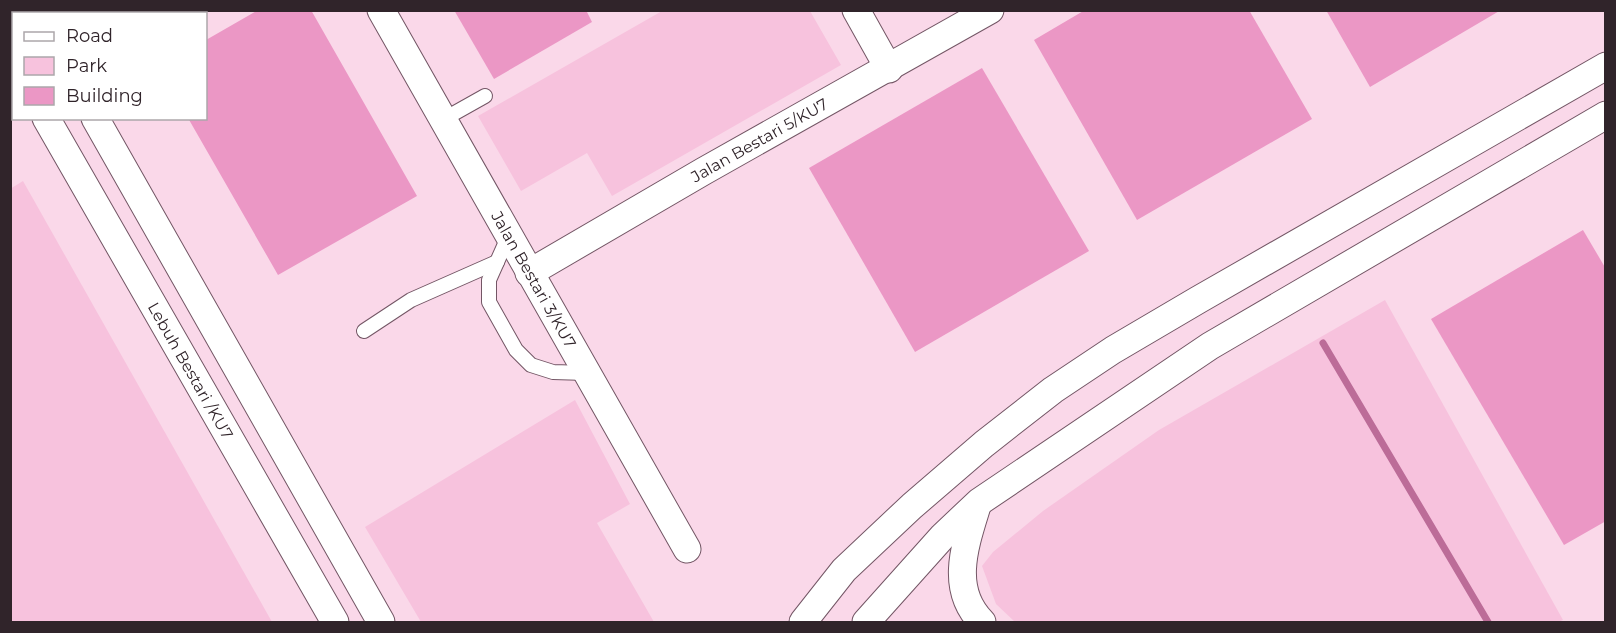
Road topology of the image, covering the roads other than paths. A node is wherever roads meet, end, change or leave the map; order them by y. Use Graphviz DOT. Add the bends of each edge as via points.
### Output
graph roads {
  1 [pos="381,10"];
  2 [pos="856,10"];
  3 [pos="990,10"];
  4 [pos="1605,66"];
  5 [pos="889,69"];
  6 [pos="485,96"];
  7 [pos="1605,115"];
  8 [pos="444,119"];
  9 [pos="47,120"];
  10 [pos="96,120"];
  11 [pos="508,235"];
  12 [pos="496,262"];
  13 [pos="529,273"];
  14 [pos="364,331"];
  15 [pos="586,373"];
  16 [pos="979,501"];
  17 [pos="687,549"];
  18 [pos="974,620"];
  19 [pos="335,622"];
  20 [pos="381,622"];
  21 [pos="803,622"];
  22 [pos="866,622"];
  1 -- 8 [label="street, Jalan Bestari 3/KU7"];
  2 -- 5 [label="street"];
  3 -- 5 [label="street, Jalan Bestari 5/KU7"];
  4 -- 21 [label="street" via="1198,300 1053,390 903,514 844,570"];
  5 -- 13 [label="street, Jalan Bestari 5/KU7"];
  6 -- 8 [label="lane"];
  7 -- 16 [label="street" via="1210,346"];
  8 -- 11 [label="street, Jalan Bestari 3/KU7"];
  9 -- 19 [label="street, Lebuh Bestari /KU7"];
  10 -- 20 [label="street"];
  11 -- 12 [label="lane"];
  11 -- 13 [label="street, Jalan Bestari 3/KU7"];
  12 -- 14 [label="lane" via="411,300"];
  12 -- 15 [label="lane" via="489,280 489,302 516,350 531,365 553,372"];
  13 -- 15 [label="street, Jalan Bestari 3/KU7"];
  15 -- 17 [label="street, Jalan Bestari 3/KU7"];
  16 -- 18 [label="street" via="965,545 961,581"];
  16 -- 22 [label="street"];
}
